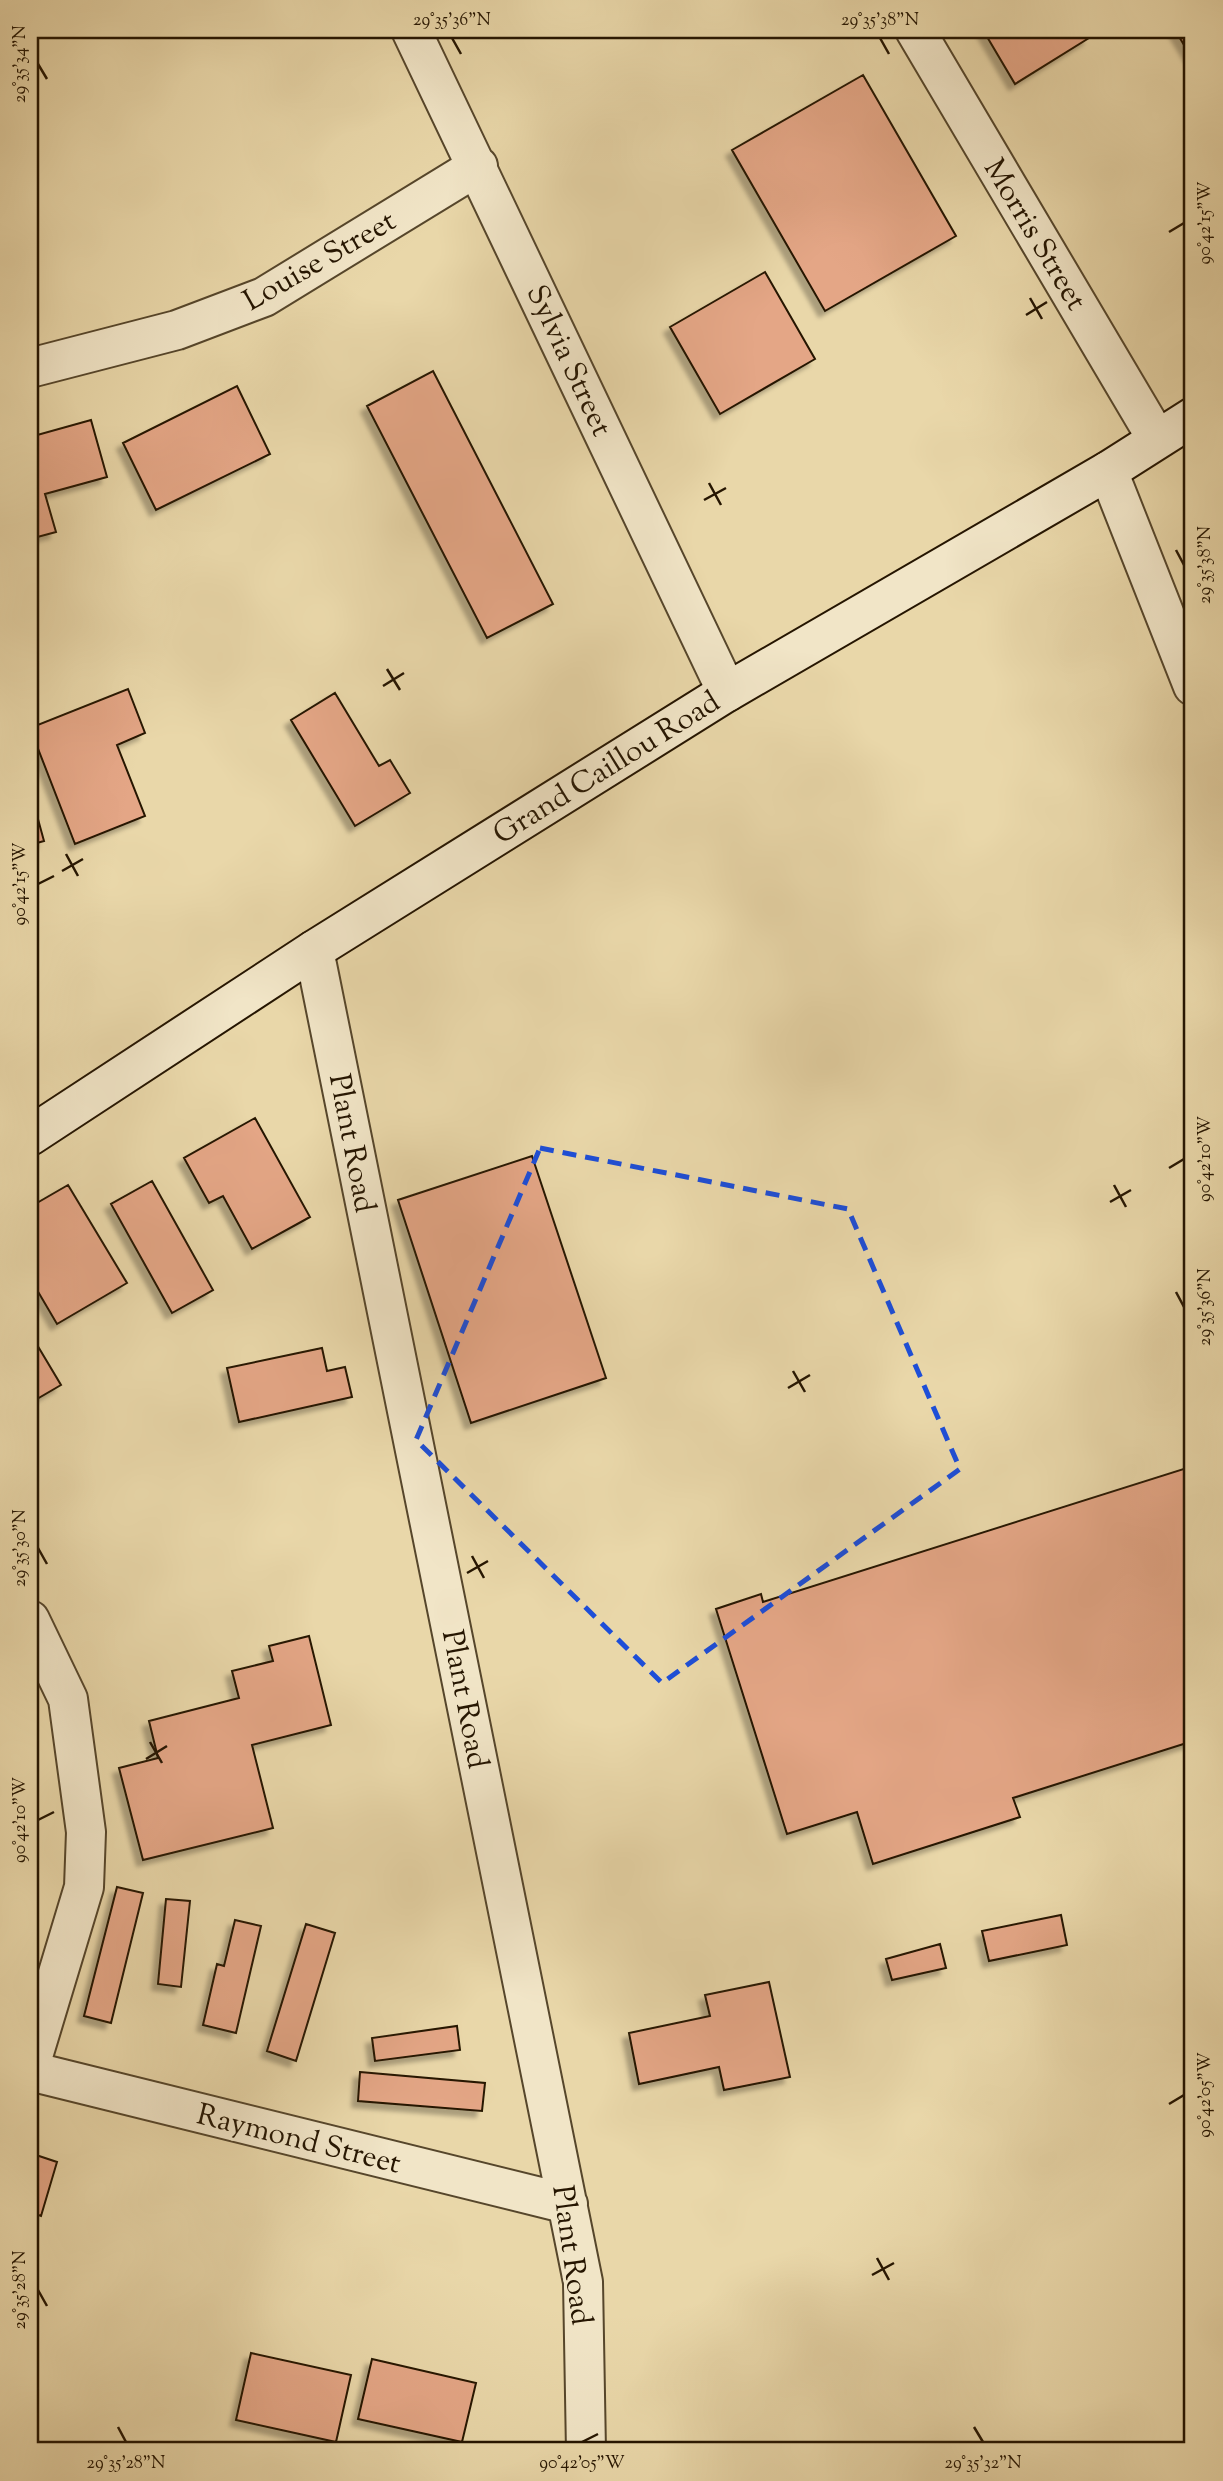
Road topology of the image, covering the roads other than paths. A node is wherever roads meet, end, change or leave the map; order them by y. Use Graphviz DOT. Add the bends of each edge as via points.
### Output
graph roads {
  1 [pos="411,30"];
  2 [pos="915,30"];
  3 [pos="478,166"];
  4 [pos="30,368"];
  5 [pos="1193,416"];
  6 [pos="1157,439"];
  7 [pos="1108,471"];
  8 [pos="1193,686"];
  9 [pos="727,692"];
  10 [pos="314,950"];
  11 [pos="30,1136"];
  12 [pos="30,1619"];
  13 [pos="30,2066"];
  14 [pos="30,2071"];
  15 [pos="568,2204"];
  16 [pos="586,2451"];
  1 -- 3 [label="street, Sylvia Street"];
  2 -- 6 [label="street, Morris Street"];
  3 -- 4 [label="street, Louise Street" via="264,297 177,330"];
  3 -- 9 [label="street, Sylvia Street"];
  5 -- 6 [label="street, Grand Caillou Road"];
  6 -- 7 [label="street, Grand Caillou Road"];
  7 -- 8 [label="street"];
  7 -- 9 [label="street, Grand Caillou Road"];
  9 -- 10 [label="street, Grand Caillou Road"];
  10 -- 11 [label="street, Grand Caillou Road"];
  10 -- 15 [label="street, Plant Road"];
  12 -- 13 [label="street" via="68,1699 86,1832 84,1887"];
  14 -- 15 [label="street, Raymond Street"];
  15 -- 16 [label="street, Plant Road" via="583,2282"];
}
